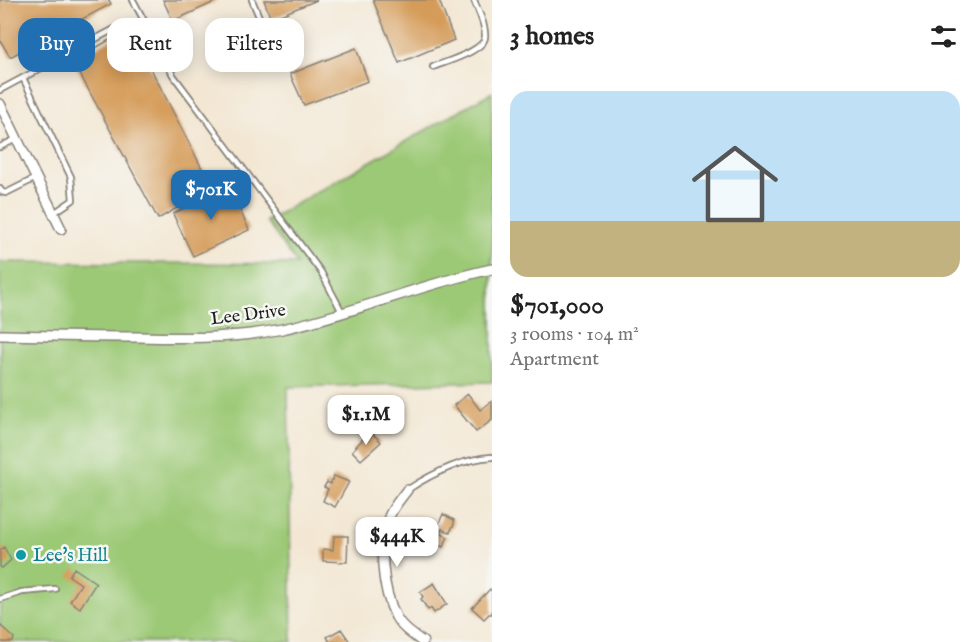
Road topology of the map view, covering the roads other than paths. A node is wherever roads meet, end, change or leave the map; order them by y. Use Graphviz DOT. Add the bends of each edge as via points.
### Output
graph roads {
  1 [pos="133,0"];
  2 [pos="252,0"];
  3 [pos="474,0"];
  4 [pos="260,18"];
  5 [pos="107,33"];
  6 [pos="433,67"];
  7 [pos="23,78"];
  8 [pos="0,90"];
  9 [pos="0,104"];
  10 [pos="17,139"];
  11 [pos="0,147"];
  12 [pos="36,178"];
  13 [pos="0,189"];
  14 [pos="53,213"];
  15 [pos="61,229"];
  16 [pos="492,269"];
  17 [pos="342,312"];
  18 [pos="0,335"];
  19 [pos="492,457"];
  20 [pos="407,490"];
  21 [pos="55,589"];
  22 [pos="0,599"];
  23 [pos="423,642"];
  1 -- 17 [label="lane" via="174,75 321,272"];
  2 -- 4 [label="lane"];
  3 -- 6 [label="lane" via="486,40 480,48"];
  5 -- 7 [label="lane"];
  7 -- 8 [label="lane"];
  7 -- 14 [label="lane" via="71,177 73,200"];
  9 -- 10 [label="street"];
  10 -- 11 [label="lane"];
  10 -- 12 [label="street"];
  12 -- 13 [label="lane" via="6,193"];
  12 -- 14 [label="street"];
  14 -- 15 [label="street"];
  16 -- 17 [label="street, Lee Drive"];
  17 -- 18 [label="street, Lee Drive" via="282,329 188,338"];
  19 -- 20 [label="lane" via="450,467"];
  20 -- 23 [label="street" via="389,516 384,570 396,617"];
  21 -- 22 [label="lane"];
}
